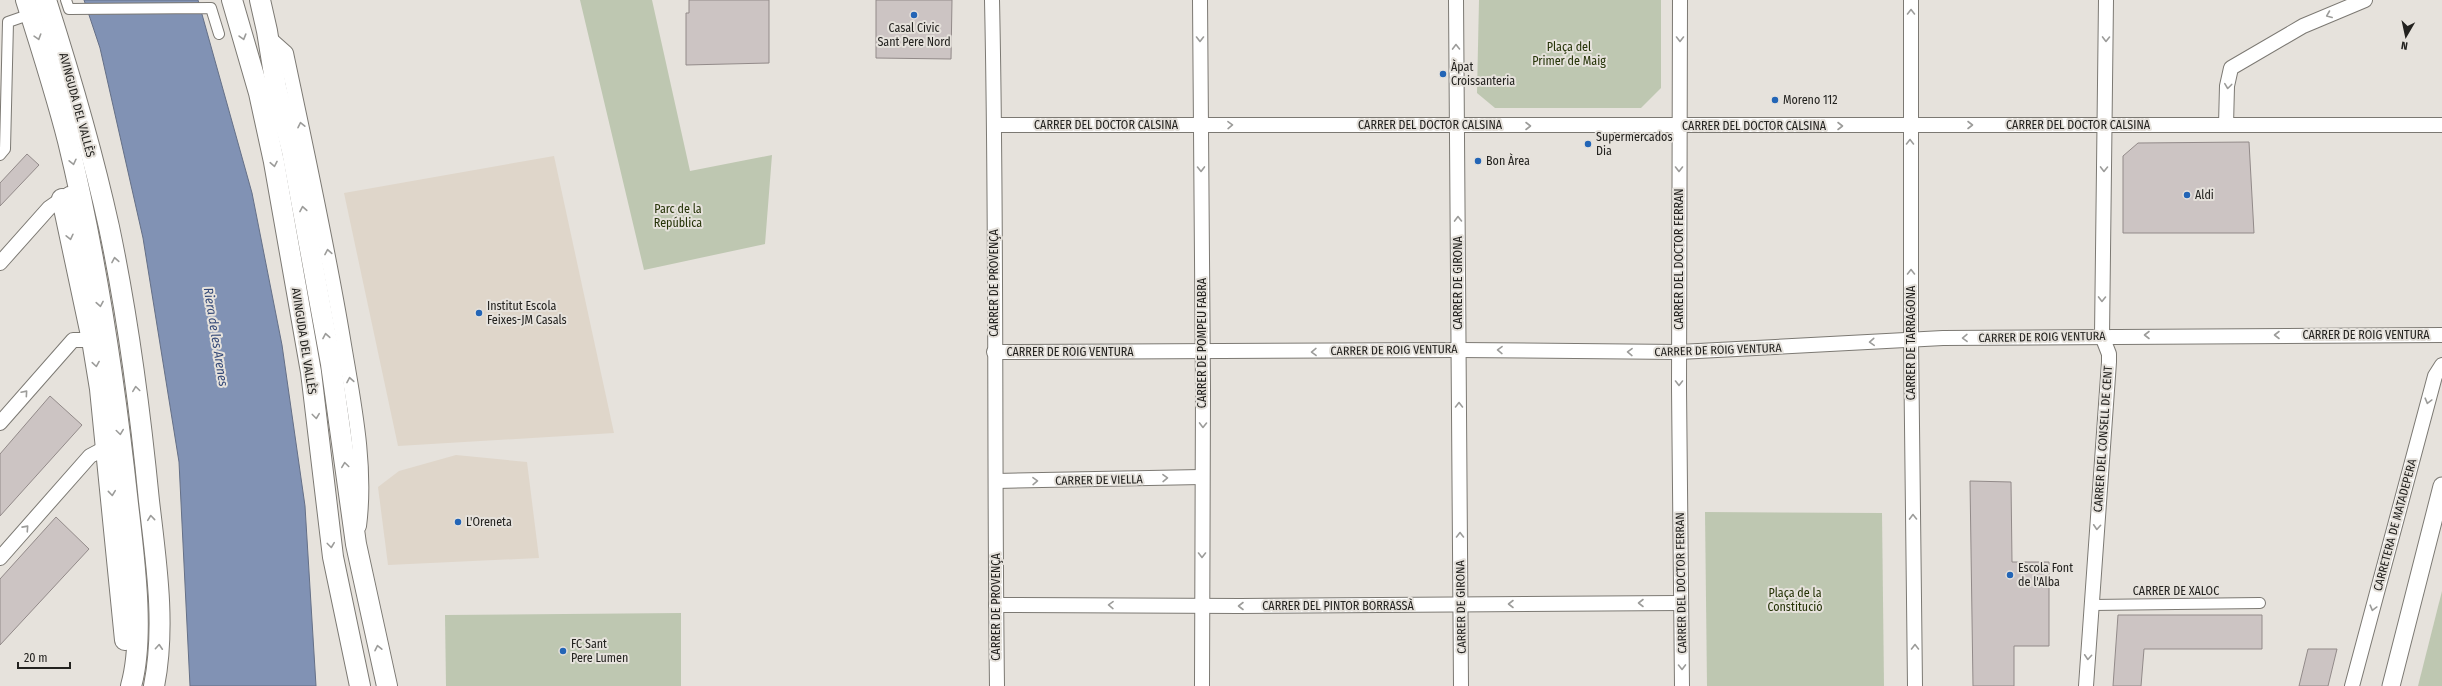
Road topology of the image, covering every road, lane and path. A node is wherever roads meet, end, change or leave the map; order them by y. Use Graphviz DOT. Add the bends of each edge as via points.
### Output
graph roads {
  1 [pos="46,0"];
  2 [pos="66,0"];
  3 [pos="232,0"];
  4 [pos="992,0"];
  5 [pos="1200,0"];
  6 [pos="1456,0"];
  7 [pos="1680,0"];
  8 [pos="1911,0"];
  9 [pos="2106,0"];
  10 [pos="2365,0"];
  11 [pos="262,3"];
  12 [pos="28,7"];
  13 [pos="219,34"];
  14 [pos="4,60"];
  15 [pos="3,104"];
  16 [pos="995,125"];
  17 [pos="1200,125"];
  18 [pos="1457,125"];
  19 [pos="1910,125"];
  20 [pos="2105,125"];
  21 [pos="2226,125"];
  22 [pos="2442,125"];
  23 [pos="1680,127"];
  24 [pos="0,156"];
  25 [pos="78,187"];
  26 [pos="62,199"];
  27 [pos="0,263"];
  28 [pos="2442,323"];
  29 [pos="2424,334"];
  30 [pos="2442,335"];
  31 [pos="2102,336"];
  32 [pos="1911,339"];
  33 [pos="92,340"];
  34 [pos="1458,350"];
  35 [pos="994,352"];
  36 [pos="1679,352"];
  37 [pos="1203,353"];
  38 [pos="2442,365"];
  39 [pos="0,423"];
  40 [pos="107,447"];
  41 [pos="1202,477"];
  42 [pos="996,481"];
  43 [pos="2442,486"];
  44 [pos="0,558"];
  45 [pos="1680,603"];
  46 [pos="2260,603"];
  47 [pos="996,605"];
  48 [pos="1460,605"];
  49 [pos="2092,605"];
  50 [pos="1201,606"];
  51 [pos="133,677"];
  52 [pos="154,686"];
  53 [pos="360,686"];
  54 [pos="387,686"];
  55 [pos="997,686"];
  56 [pos="1202,686"];
  57 [pos="1461,686"];
  58 [pos="1682,686"];
  59 [pos="1915,686"];
  60 [pos="2086,686"];
  61 [pos="2352,686"];
  62 [pos="2391,686"];
  52 -- 1 [label="main road, AVINGUDA DEL VALLÈS, one-way" via="160,640 158,598 145,458 133,365 109,227 80,112"];
  2 -- 13 [label="street" via="68,9 211,8"];
  3 -- 53 [label="main road, AVINGUDA DEL VALLÈS, one-way" via="259,93 274,162 311,372 333,557"];
  4 -- 16 [label="street, CARRER DE PROVENÇA"];
  5 -- 17 [label="street, CARRER DE POMPEU FABRA, one-way"];
  18 -- 6 [label="street, CARRER DE GIRONA, one-way"];
  7 -- 23 [label="street, CARRER DEL DOCTOR FERRAN, one-way"];
  19 -- 8 [label="street, CARRER DE TARRAGONA, one-way"];
  9 -- 20 [label="street, CARRER DEL CONSELL DE CENT, one-way"];
  10 -- 21 [label="street, one-way" via="2303,26 2230,68"];
  54 -- 11 [label="main road, AVINGUDA DEL VALLÈS, one-way" via="356,544 331,364 292,151 276,87"];
  12 -- 14 [label="street" via="8,22"];
  12 -- 25 [label="main road, AVINGUDA DEL VALLÈS, one-way" via="68,140"];
  14 -- 15 [label="street"];
  15 -- 24 [label="street" via="5,149"];
  16 -- 17 [label="street, CARRER DEL DOCTOR CALSINA"];
  16 -- 35 [label="street, CARRER DE PROVENÇA"];
  17 -- 18 [label="street, CARRER DEL DOCTOR CALSINA, one-way"];
  17 -- 37 [label="street, CARRER DE POMPEU FABRA, one-way"];
  18 -- 23 [label="street, CARRER DEL DOCTOR CALSINA, one-way"];
  34 -- 18 [label="street, CARRER DE GIRONA, one-way"];
  19 -- 20 [label="street, CARRER DEL DOCTOR CALSINA, one-way"];
  23 -- 19 [label="street, CARRER DEL DOCTOR CALSINA, one-way"];
  32 -- 19 [label="street, CARRER DE TARRAGONA, one-way"];
  20 -- 21 [label="street, CARRER DEL DOCTOR CALSINA"];
  20 -- 31 [label="street, CARRER DEL CONSELL DE CENT, one-way"];
  21 -- 22 [label="street, CARRER DEL DOCTOR CALSINA"];
  23 -- 36 [label="street, CARRER DEL DOCTOR FERRAN, one-way"];
  25 -- 26 [label="street"];
  25 -- 51 [label="main road, AVINGUDA DEL VALLÈS, one-way" via="123,452 136,588"];
  26 -- 27 [label="street" via="49,208"];
  26 -- 33 [label="main road, AVINGUDA DEL VALLÈS, one-way"];
  28 -- 29 [label="street"];
  29 -- 30 [label="street, CARRER DE ROIG VENTURA"];
  29 -- 31 [label="street, CARRER DE ROIG VENTURA, one-way"];
  31 -- 32 [label="street, CARRER DE ROIG VENTURA, one-way"];
  31 -- 49 [label="street, CARRER DEL CONSELL DE CENT, one-way" via="2109,354 2109,362"];
  32 -- 36 [label="street, CARRER DE ROIG VENTURA, one-way"];
  59 -- 32 [label="street, CARRER DE TARRAGONA, one-way"];
  39 -- 33 [label="street, one-way" via="73,340"];
  33 -- 40 [label="main road, AVINGUDA DEL VALLÈS, one-way"];
  36 -- 34 [label="street, CARRER DE ROIG VENTURA, one-way"];
  34 -- 37 [label="street, CARRER DE ROIG VENTURA, one-way"];
  48 -- 34 [label="street, CARRER DE GIRONA, one-way"];
  35 -- 37 [label="street, CARRER DE ROIG VENTURA"];
  35 -- 42 [label="street, CARRER DE PROVENÇA"];
  36 -- 45 [label="street, CARRER DEL DOCTOR FERRAN, one-way"];
  37 -- 41 [label="street, CARRER DE POMPEU FABRA, one-way"];
  38 -- 61 [label="street, CARRETERA DE MATADEPERA, one-way" via="2435,376"];
  44 -- 40 [label="street, one-way" via="90,456"];
  40 -- 51 [label="main road, AVINGUDA DEL VALLÈS, one-way" via="126,648"];
  42 -- 41 [label="street, CARRER DE VIELLA, one-way"];
  41 -- 50 [label="street, CARRER DE POMPEU FABRA, one-way"];
  42 -- 47 [label="street, CARRER DE PROVENÇA"];
  43 -- 62 [label="street"];
  45 -- 48 [label="street, CARRER DEL PINTOR BORRASSÀ, one-way"];
  45 -- 58 [label="street, CARRER DEL DOCTOR FERRAN, one-way"];
  46 -- 49 [label="street, CARRER DE XALOC"];
  50 -- 47 [label="street, CARRER DEL PINTOR BORRASSÀ, one-way"];
  47 -- 55 [label="street, CARRER DE PROVENÇA"];
  48 -- 50 [label="street, CARRER DEL PINTOR BORRASSÀ, one-way"];
  48 -- 57 [label="street, CARRER DE GIRONA"];
  49 -- 60 [label="street, CARRER DEL CONSELL DE CENT, one-way"];
  50 -- 56 [label="street, CARRER DE POMPEU FABRA"];
}
